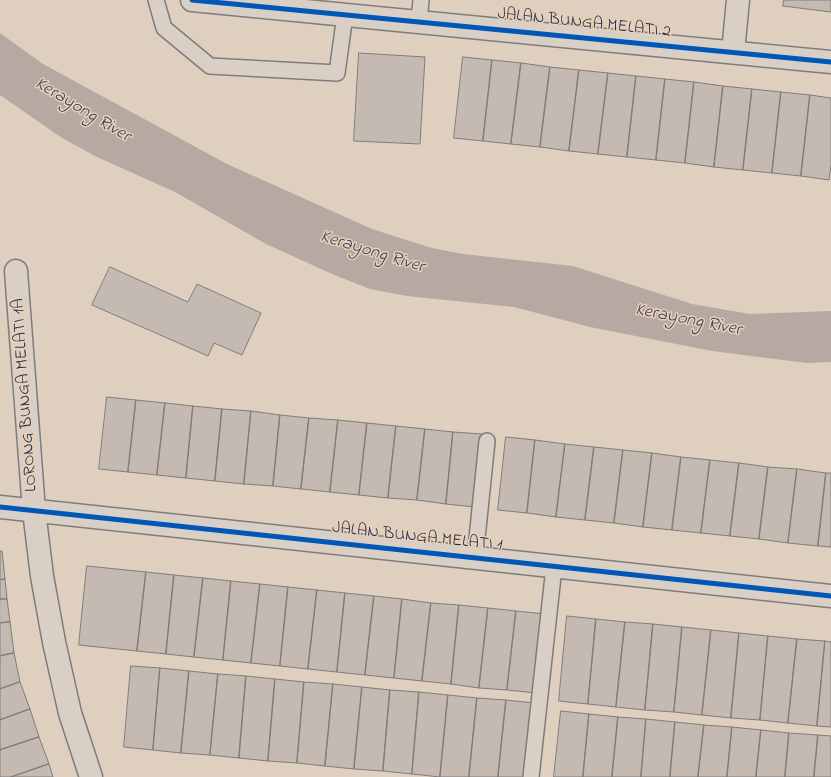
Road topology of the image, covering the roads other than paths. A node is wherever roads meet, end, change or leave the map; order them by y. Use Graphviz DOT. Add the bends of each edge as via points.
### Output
graph roads {
  1 [pos="156,0"];
  2 [pos="192,0"];
  3 [pos="421,0"];
  4 [pos="738,0"];
  5 [pos="345,15"];
  6 [pos="419,22"];
  7 [pos="732,52"];
  8 [pos="831,62"];
  9 [pos="16,271"];
  10 [pos="486,441"];
  11 [pos="0,507"];
  12 [pos="34,510"];
  13 [pos="475,558"];
  14 [pos="554,567"];
  15 [pos="831,596"];
  16 [pos="91,777"];
  17 [pos="531,777"];
  1 -- 5 [label="lane" via="164,28 210,66 337,73"];
  2 -- 5 [label="street, JALAN BUNGA MELATI 2"];
  3 -- 6 [label="lane"];
  4 -- 7 [label="street"];
  5 -- 6 [label="street, JALAN BUNGA MELATI 2"];
  6 -- 7 [label="street, JALAN BUNGA MELATI 2"];
  7 -- 8 [label="street, JALAN BUNGA MELATI 2"];
  9 -- 12 [label="street, LORONG BUNGA MELATI 1A"];
  10 -- 13 [label="lane"];
  11 -- 12 [label="street, JALAN BUNGA MELATI 1"];
  12 -- 13 [label="street, JALAN BUNGA MELATI 1"];
  12 -- 16 [label="street, LORONG BUNGA MELATI 1A" via="54,642 70,713"];
  13 -- 14 [label="street, JALAN BUNGA MELATI 1"];
  14 -- 15 [label="street, JALAN BUNGA MELATI 1"];
  14 -- 17 [label="lane"];
}
